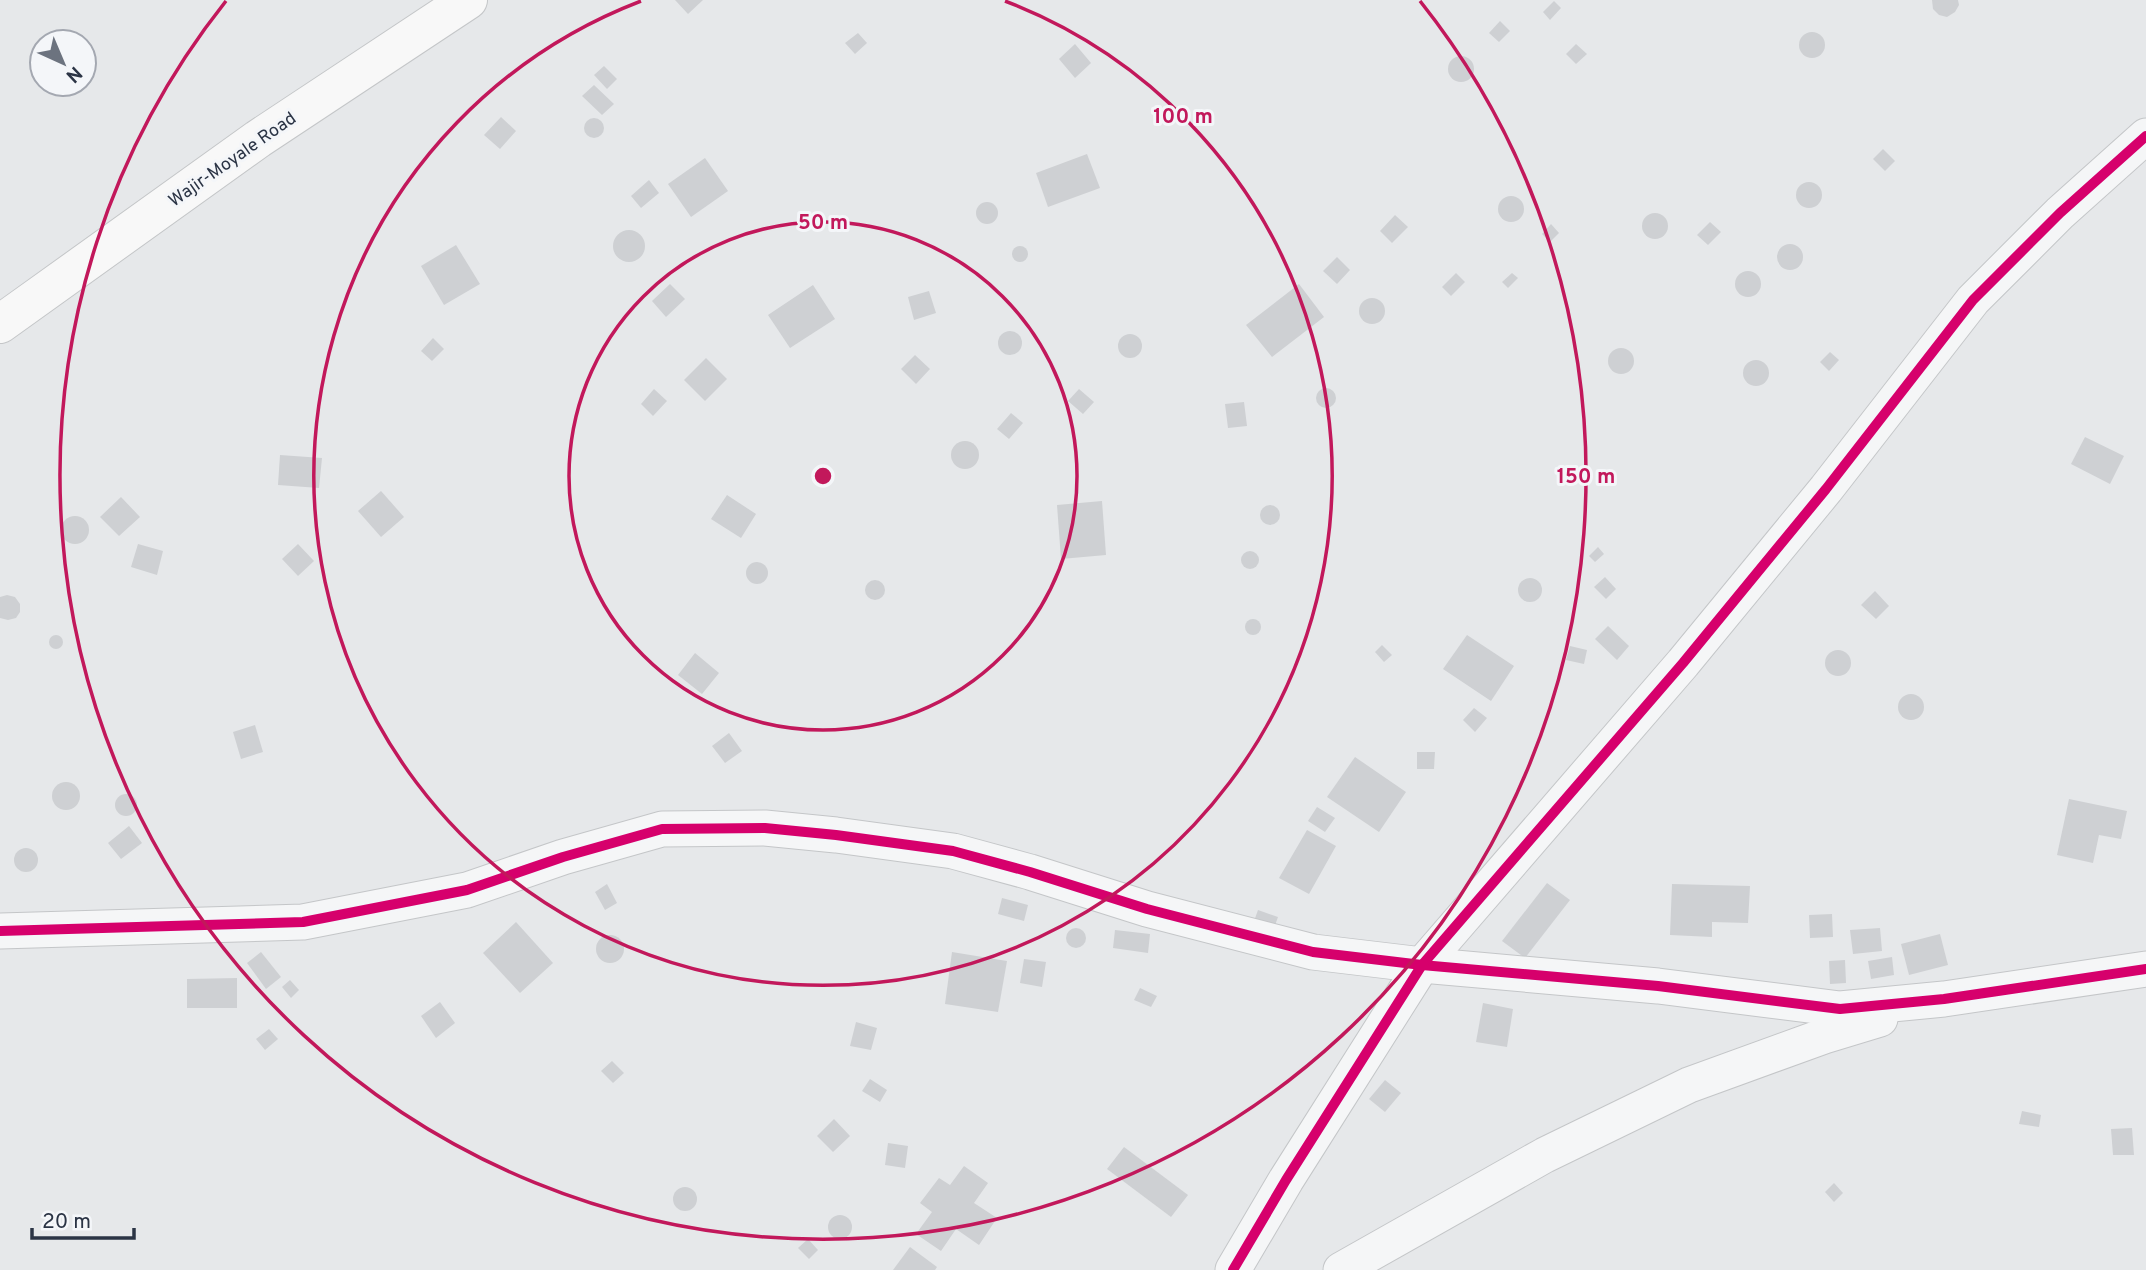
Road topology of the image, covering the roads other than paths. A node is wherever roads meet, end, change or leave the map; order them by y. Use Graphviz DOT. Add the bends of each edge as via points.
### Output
graph roads {
  1 [pos="468,0"];
  2 [pos="2146,136"];
  3 [pos="0,324"];
  4 [pos="0,931"];
  5 [pos="1422,965"];
  6 [pos="2146,969"];
  7 [pos="1944,999"];
  8 [pos="1233,1270"];
  9 [pos="1341,1270"];
  1 -- 3 [label="main road, Wajir-Moyale Road" via="258,139"];
  2 -- 5 [label="street" via="1973,300 1683,663"];
  4 -- 5 [label="street" via="303,922 467,890 662,829 765,828 953,851 1147,909 1313,951"];
  5 -- 7 [label="street" via="1658,986 1840,1009"];
  5 -- 8 [label="street"];
  6 -- 7 [label="street"];
  7 -- 9 [label="street" via="1689,1085 1545,1155"];
}
